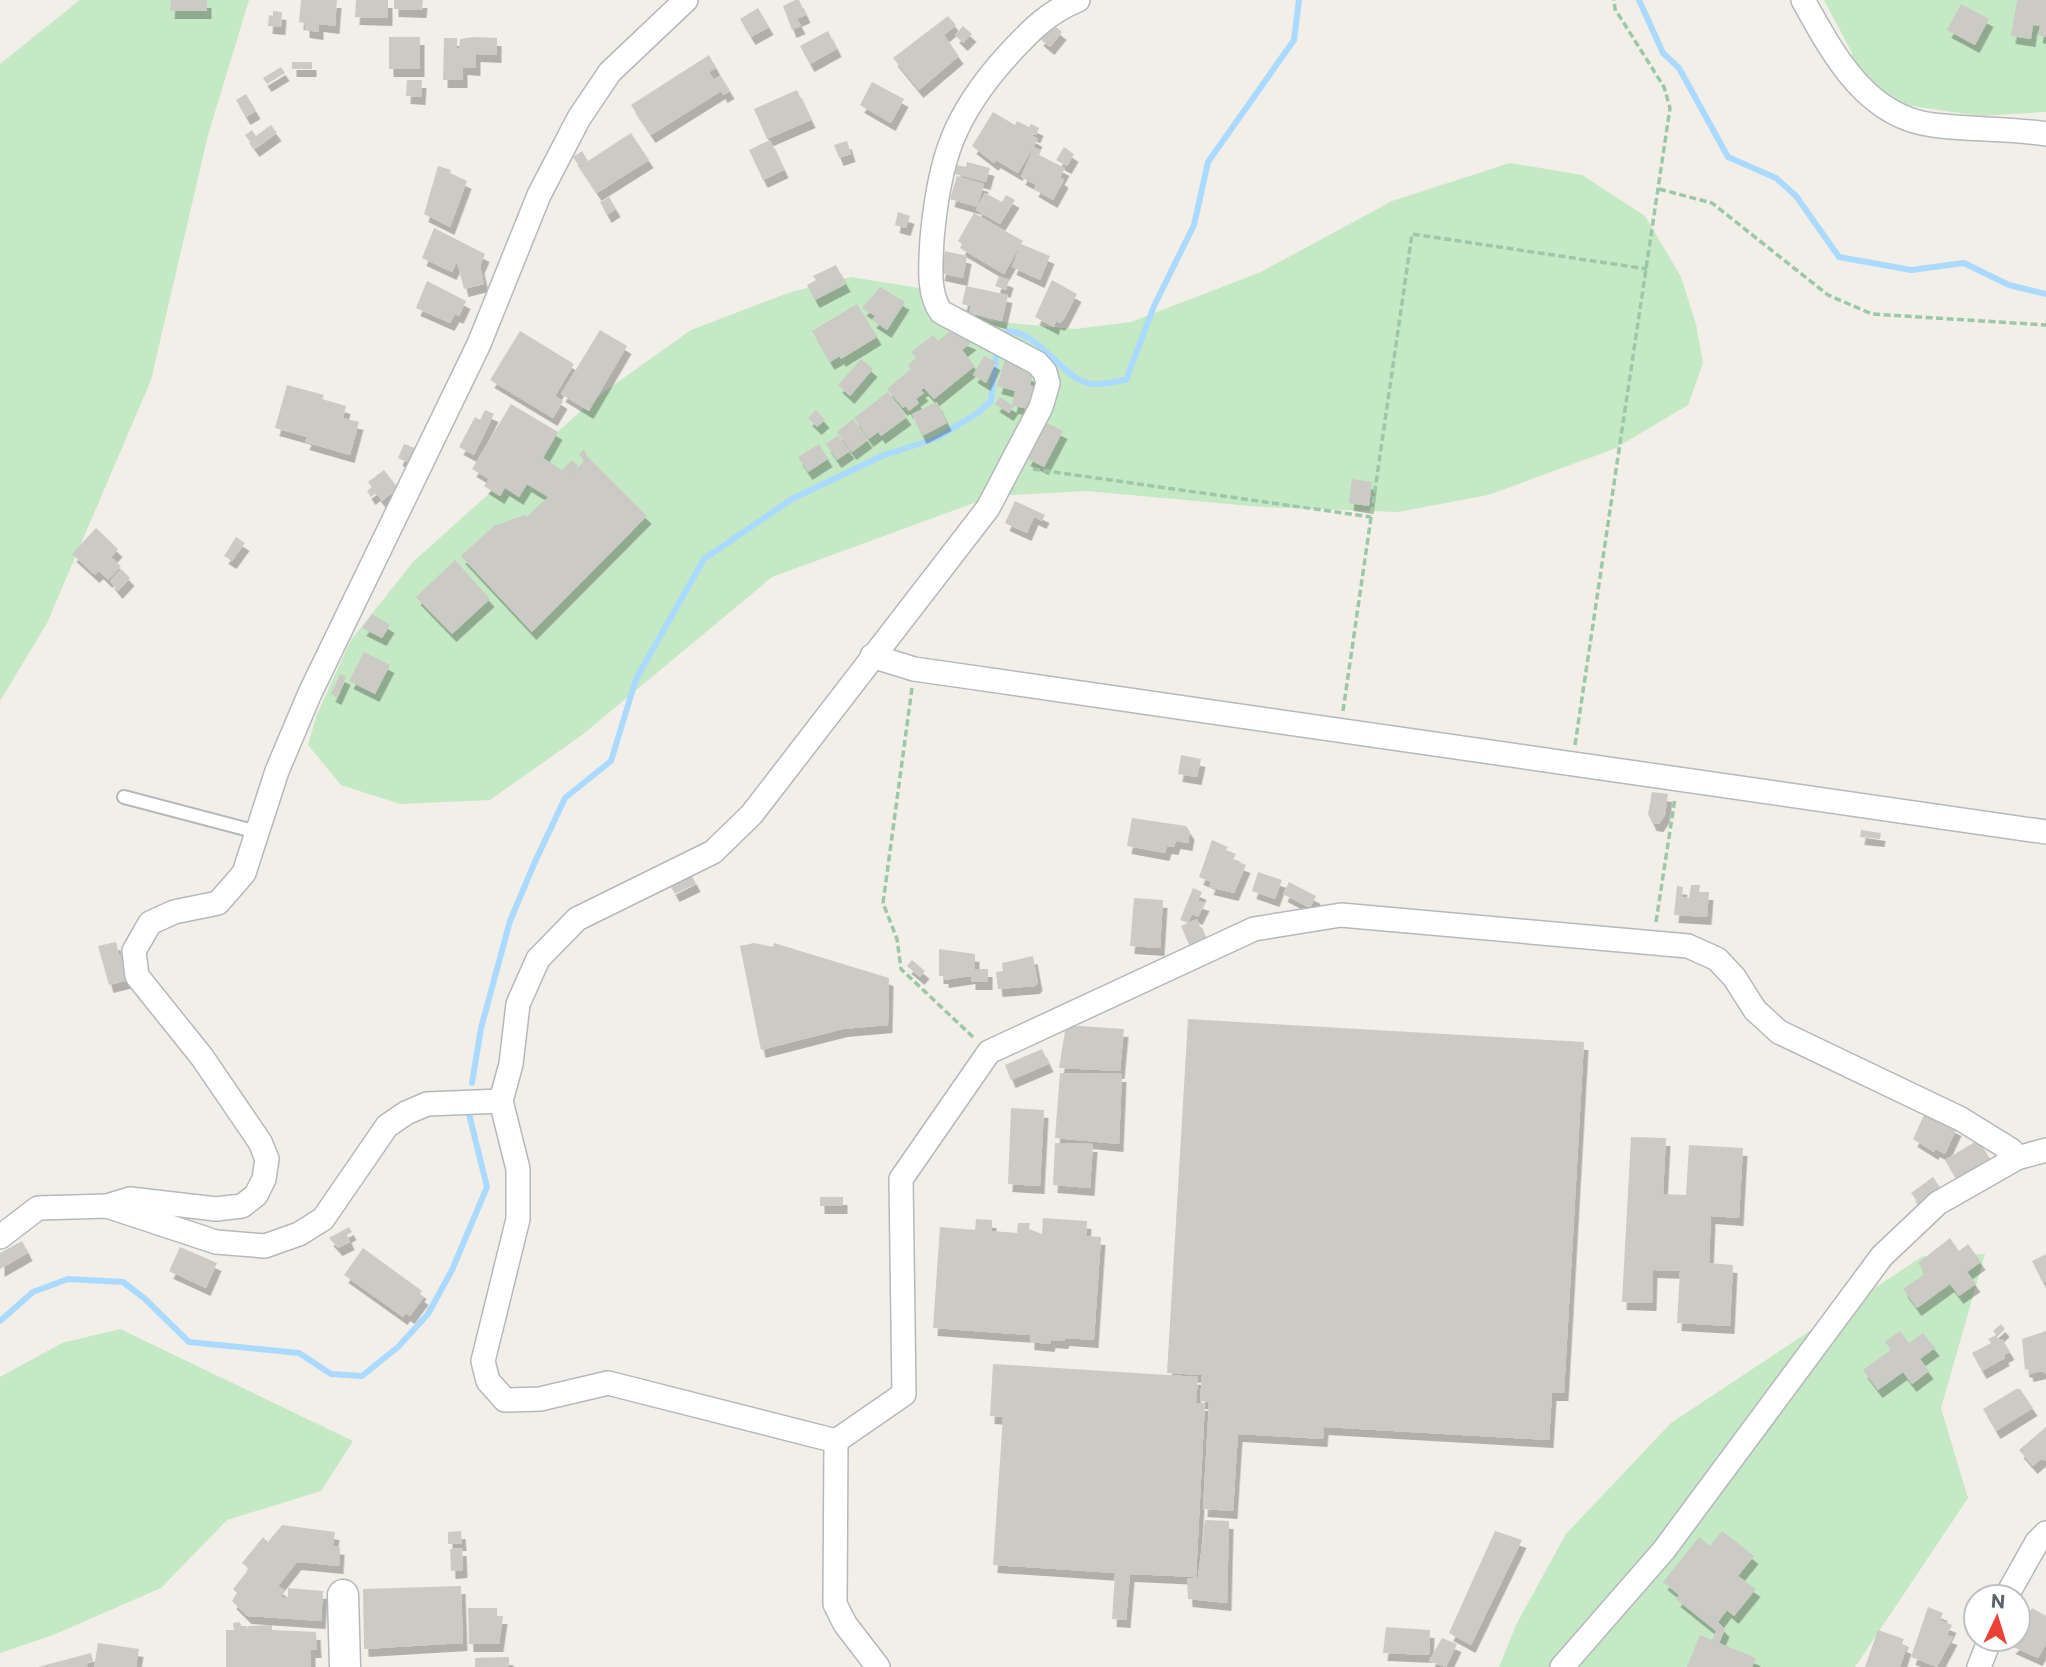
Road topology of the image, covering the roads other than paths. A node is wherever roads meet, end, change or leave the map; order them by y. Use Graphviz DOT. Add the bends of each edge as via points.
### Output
graph roads {
  1 [pos="686,0"];
  2 [pos="1078,0"];
  3 [pos="1803,0"];
  4 [pos="2046,135"];
  5 [pos="872,656"];
  6 [pos="124,797"];
  7 [pos="257,832"];
  8 [pos="2046,832"];
  9 [pos="501,1101"];
  10 [pos="2046,1150"];
  11 [pos="2017,1158"];
  12 [pos="107,1206"];
  13 [pos="0,1237"];
  14 [pos="836,1441"];
  15 [pos="2046,1533"];
  16 [pos="2014,1583"];
  17 [pos="343,1595"];
  18 [pos="345,1667"];
  19 [pos="878,1667"];
  20 [pos="1562,1667"];
  1 -- 7 [label="street" via="610,72 579,118 538,195 479,344 310,693"];
  2 -- 5 [label="street" via="1035,25 978,88 954,130 937,191 930,268 935,304 941,312 1004,343 1045,372 1048,383 1041,407 988,508"];
  3 -- 4 [label="street" via="1828,45 1864,93 1902,118"];
  5 -- 8 [label="street" via="915,669"];
  5 -- 9 [label="street" via="752,814 713,852 578,919 538,959 518,1004"];
  6 -- 7 [label="lane"];
  7 -- 12 [label="street" via="244,873 218,903 174,912 150,923 134,951 137,976 202,1057 260,1142 267,1159 264,1178 256,1195 242,1206 216,1209 130,1199"];
  9 -- 12 [label="street" via="427,1104 406,1113 387,1126 323,1219 265,1246 216,1242"];
  9 -- 14 [label="street" via="518,1169 517,1219 483,1361 488,1381 505,1400 540,1399 608,1383"];
  10 -- 11 [label="street"];
  11 -- 14 [label="street" via="1961,1119 1779,1032 1755,1010 1717,959 1688,946 1341,915 1255,929 989,1052 901,1179 904,1394"];
  11 -- 20 [label="street" via="1938,1203 1882,1256 1664,1550"];
  12 -- 13 [label="street" via="38,1208"];
  14 -- 19 [label="street" via="835,1604"];
  15 -- 16 [label="street"];
  17 -- 18 [label="street"];
}
